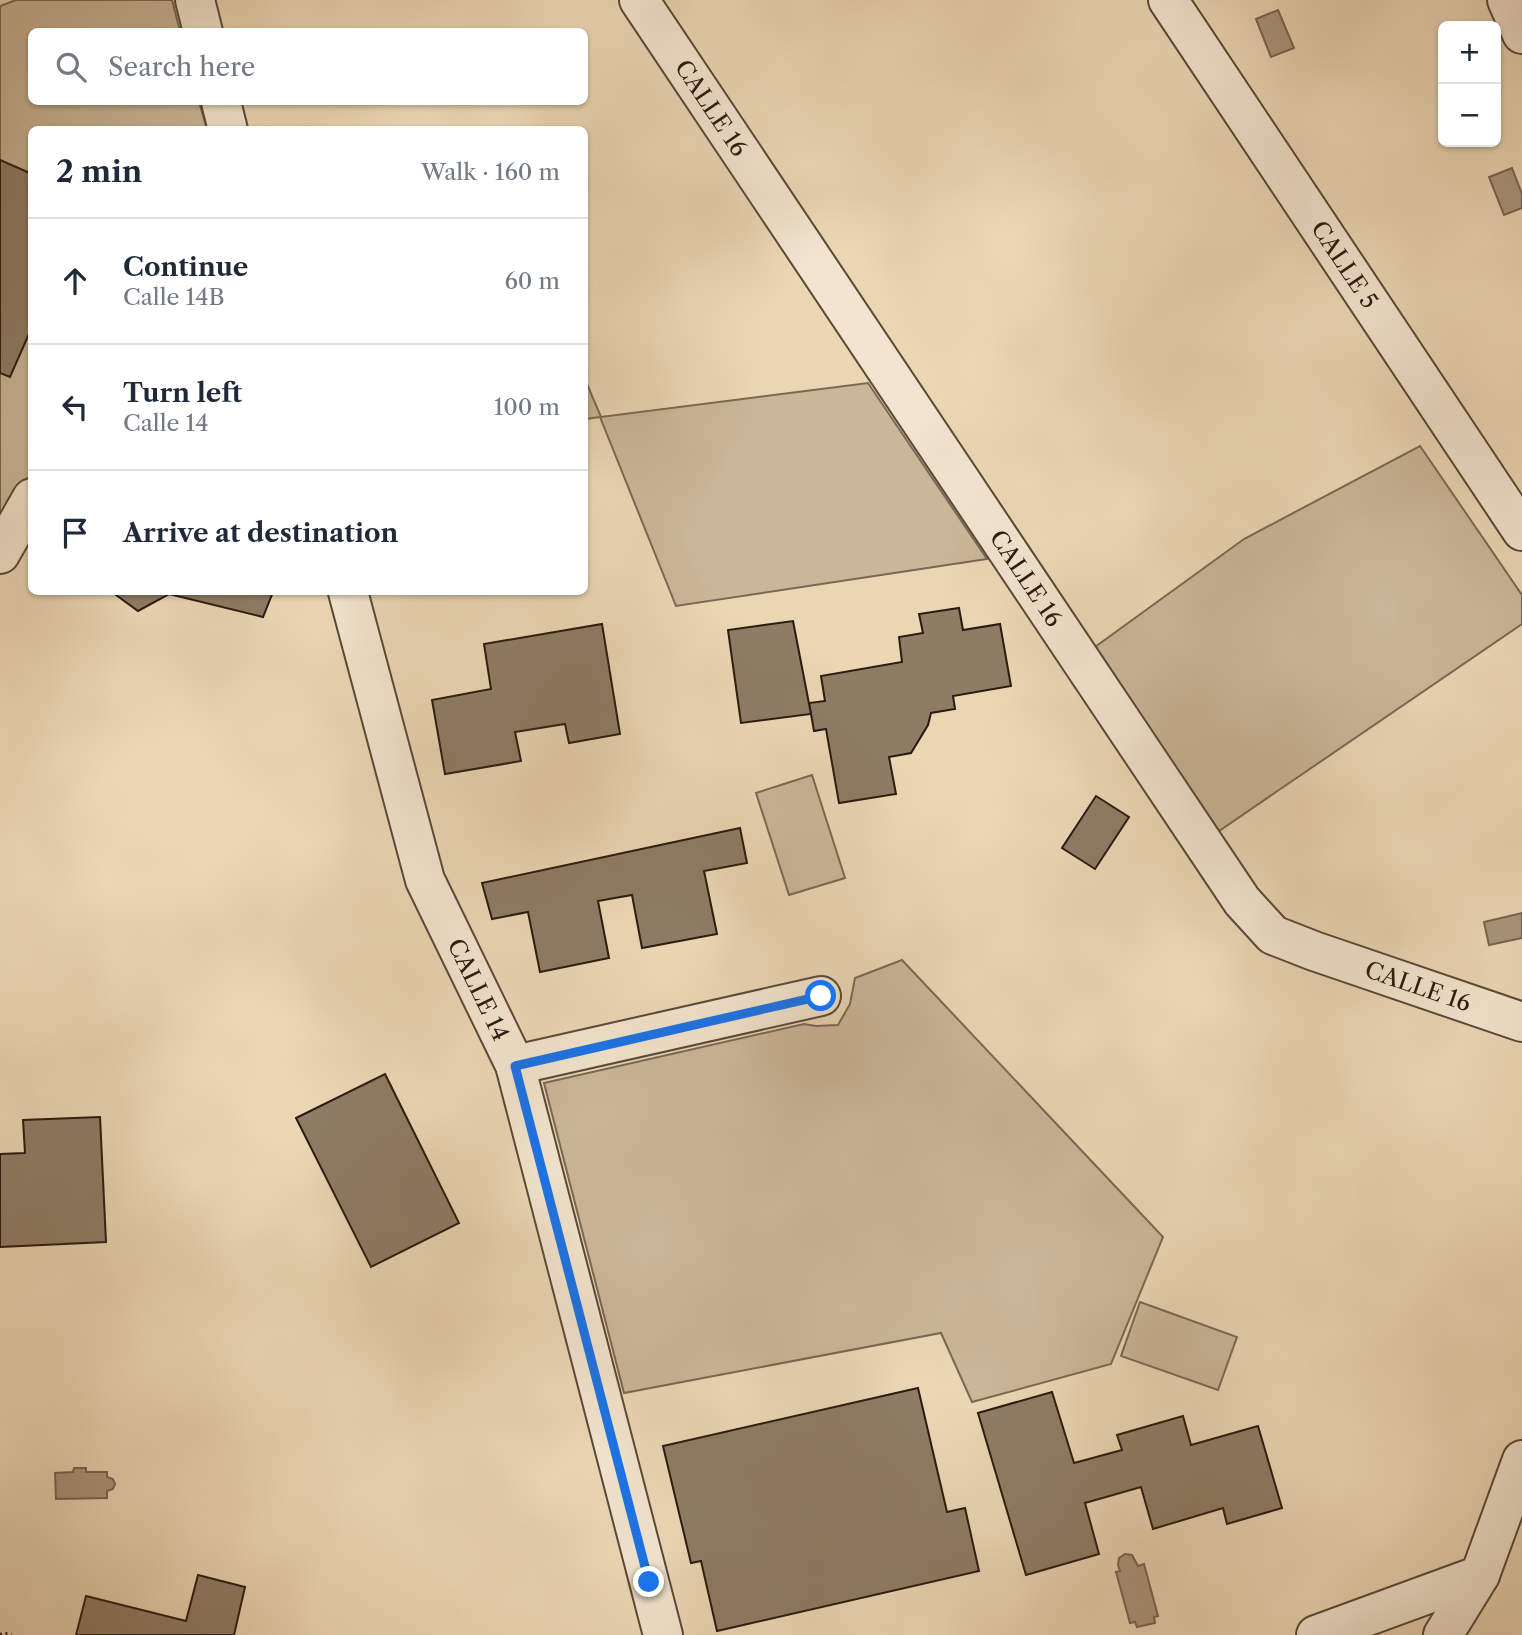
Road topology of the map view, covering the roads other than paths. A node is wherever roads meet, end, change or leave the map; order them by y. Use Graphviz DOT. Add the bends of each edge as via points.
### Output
graph roads {
  1 [pos="195,0"];
  2 [pos="639,0"];
  3 [pos="1168,0"];
  4 [pos="1507,0"];
  5 [pos="202,28"];
  6 [pos="1522,34"];
  7 [pos="221,105"];
  8 [pos="227,126"];
  9 [pos="28,505"];
  10 [pos="1522,531"];
  11 [pos="0,554"];
  12 [pos="349,595"];
  13 [pos="821,996"];
  14 [pos="1522,1022"];
  15 [pos="515,1066"];
  16 [pos="1522,1460"];
  17 [pos="1480,1575"];
  18 [pos="663,1635"];
  19 [pos="1316,1635"];
  20 [pos="1443,1635"];
  1 -- 5 [label="street"];
  2 -- 14 [label="street, CALLE 16" via="1242,901 1273,935"];
  3 -- 10 [label="street, CALLE 5"];
  4 -- 6 [label="street"];
  7 -- 8 [label="street"];
  9 -- 11 [label="street"];
  12 -- 15 [label="street, CALLE 14" via="425,880"];
  13 -- 15 [label="street"];
  15 -- 18 [label="street, CALLE 14"];
  16 -- 17 [label="street"];
  17 -- 19 [label="street"];
  17 -- 20 [label="street"];
}
